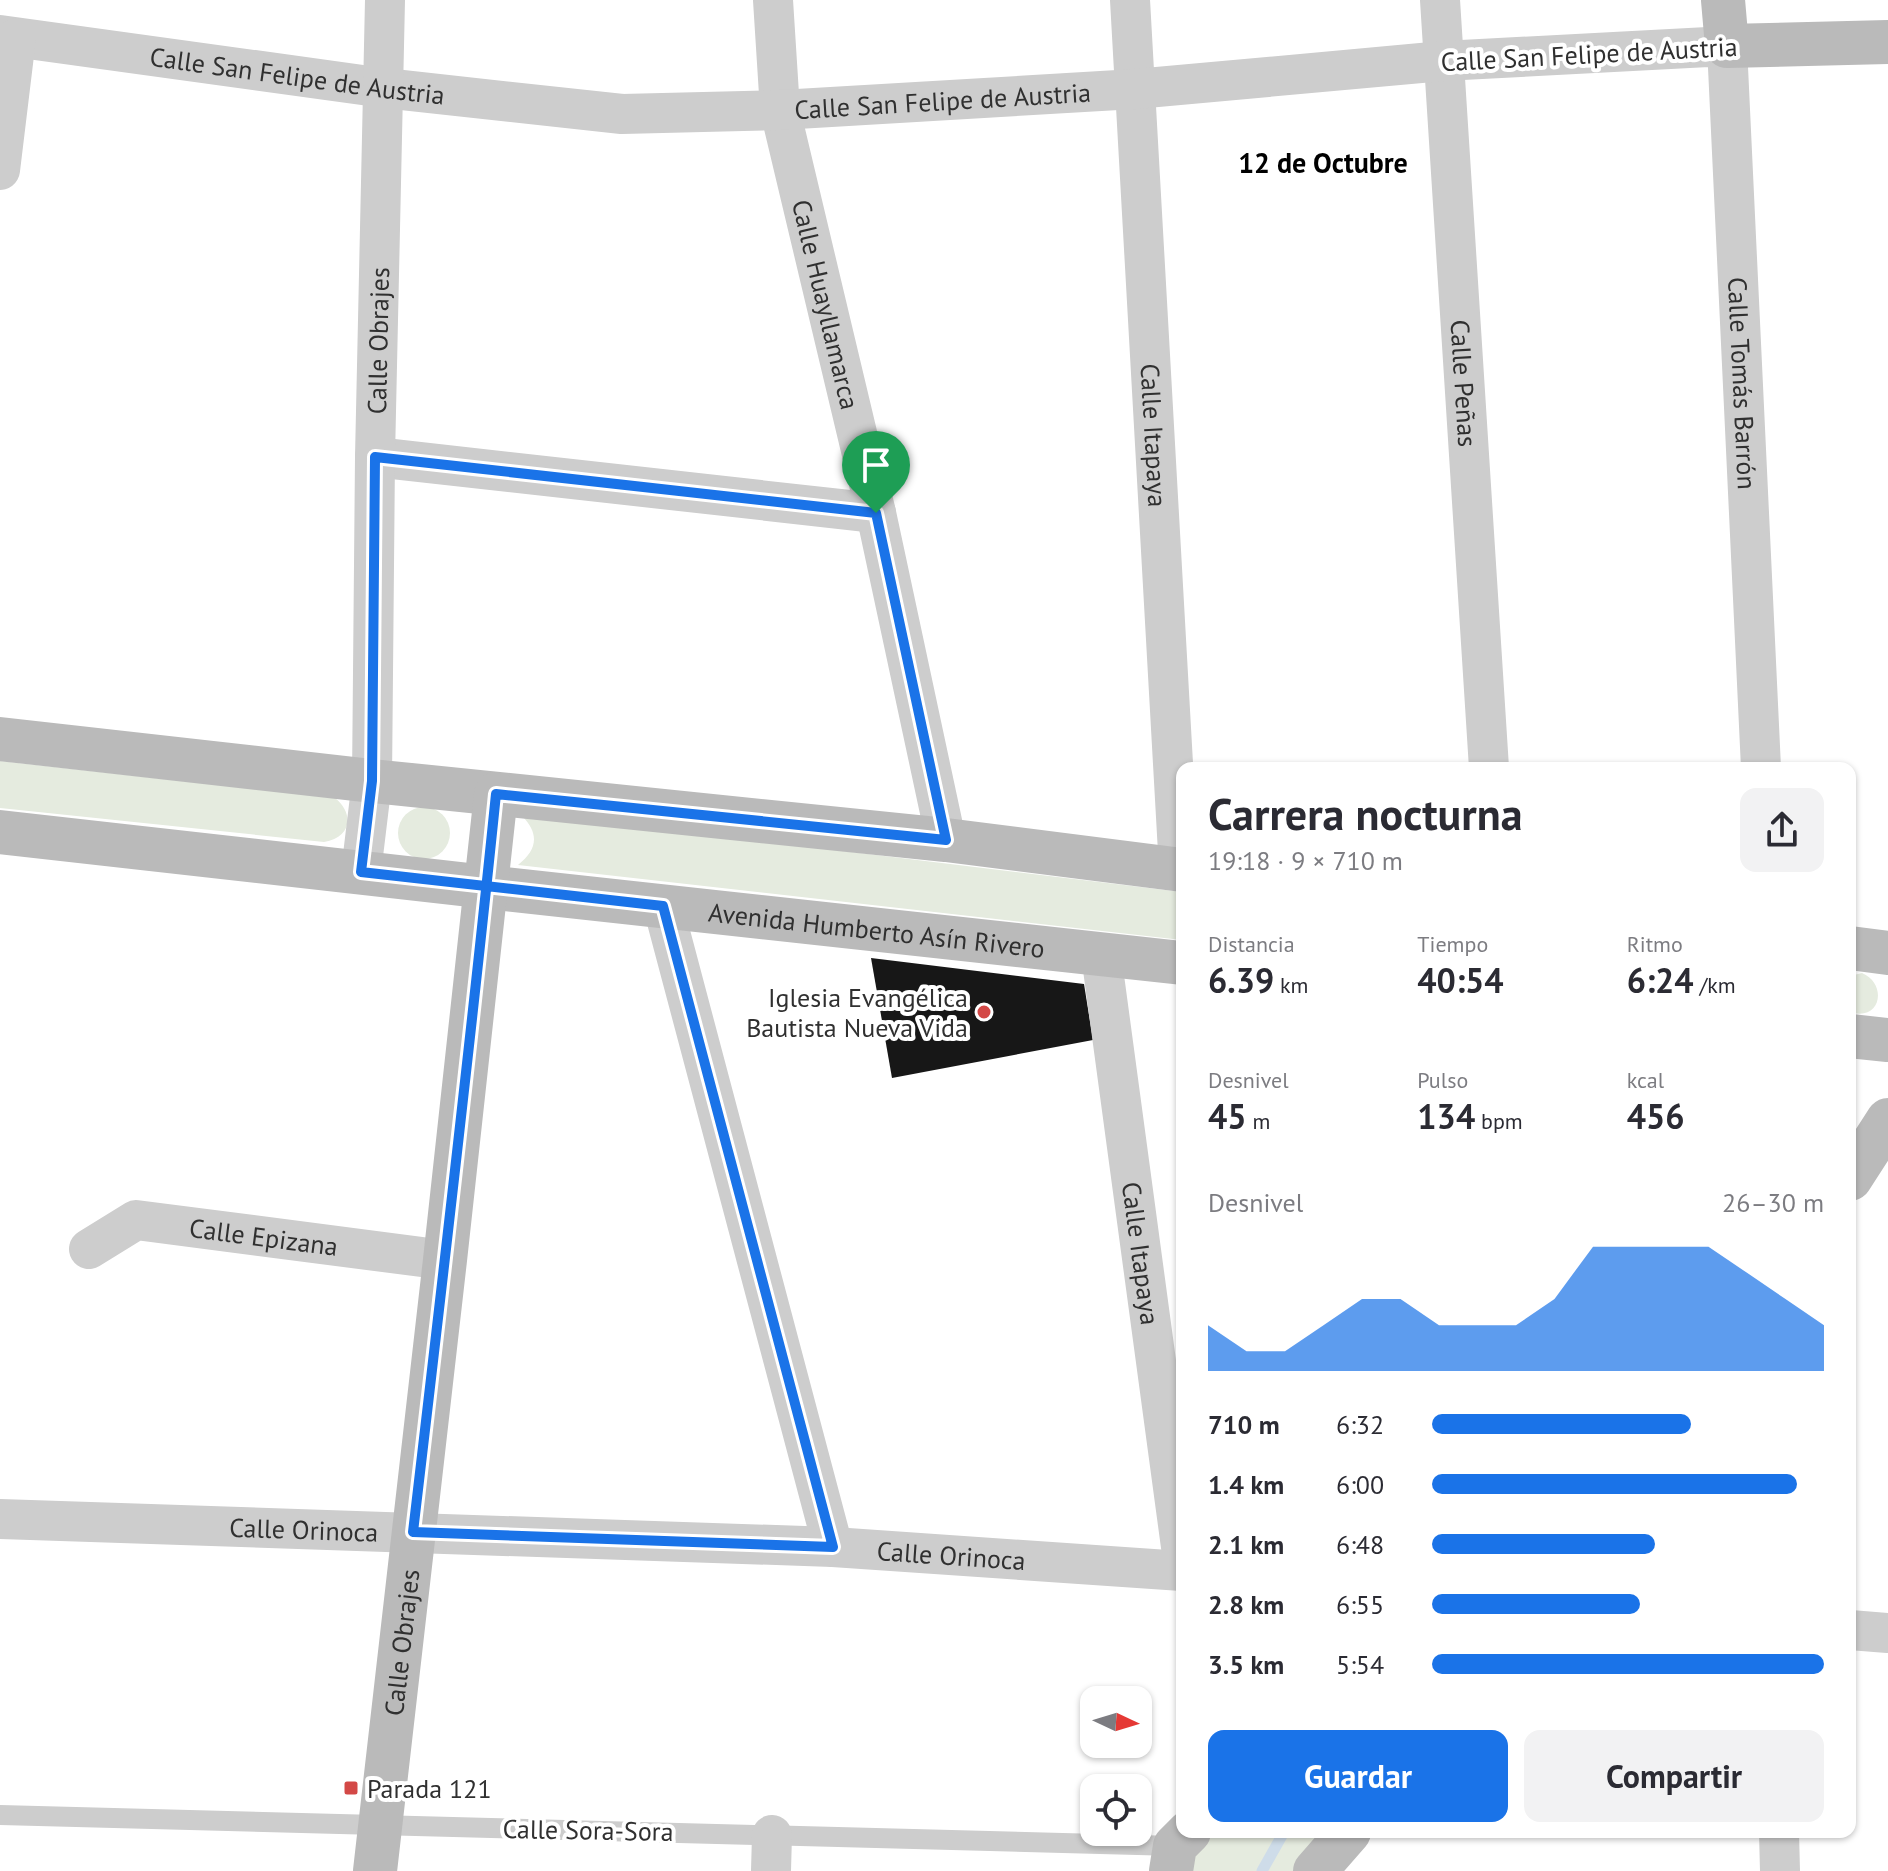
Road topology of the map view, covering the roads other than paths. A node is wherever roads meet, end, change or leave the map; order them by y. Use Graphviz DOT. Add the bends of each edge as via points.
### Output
graph roads {
  1 [pos="385,0"];
  2 [pos="773,0"];
  3 [pos="1130,0"];
  4 [pos="1440,0"];
  5 [pos="1723,0"];
  6 [pos="8,36"];
  7 [pos="1888,42"];
  8 [pos="1727,46"];
  9 [pos="1443,61"];
  10 [pos="384,88"];
  11 [pos="1135,89"];
  12 [pos="780,110"];
  13 [pos="0,170"];
  14 [pos="375,457"];
  15 [pos="876,513"];
  16 [pos="0,739"];
  17 [pos="1489,762"];
  18 [pos="1761,762"];
  19 [pos="372,781"];
  20 [pos="1176,785"];
  21 [pos="496,794"];
  22 [pos="0,832"];
  23 [pos="946,840"];
  24 [pos="1176,869"];
  25 [pos="361,872"];
  26 [pos="487,887"];
  27 [pos="663,906"];
  28 [pos="1856,949"];
  29 [pos="1888,953"];
  30 [pos="1101,954"];
  31 [pos="1176,962"];
  32 [pos="1856,1037"];
  33 [pos="1888,1040"];
  34 [pos="1888,1120"];
  35 [pos="1856,1170"];
  36 [pos="89,1249"];
  37 [pos="445,1260"];
  38 [pos="1176,1510"];
  39 [pos="0,1519"];
  40 [pos="413,1532"];
  41 [pos="833,1547"];
  42 [pos="1176,1571"];
  43 [pos="1856,1630"];
  44 [pos="1888,1633"];
  45 [pos="0,1815"];
  46 [pos="380,1825"];
  47 [pos="1344,1838"];
  48 [pos="1779,1838"];
  49 [pos="1178,1850"];
  50 [pos="771,1853"];
  51 [pos="375,1871"];
  52 [pos="1315,1871"];
  53 [pos="1780,1871"];
  1 -- 10 [label="street, Calle Obrajes"];
  2 -- 12 [label="street, Calle Huayllamarca"];
  3 -- 11 [label="street, Calle Itapaya"];
  4 -- 9 [label="street, Calle Peñas"];
  5 -- 8 [label="street, Calle Tomás Barrón"];
  6 -- 10 [label="street, Calle San Felipe de Austria"];
  6 -- 13 [label="street"];
  7 -- 8 [label="street, Calle San Felipe de Austria"];
  8 -- 9 [label="street, Calle San Felipe de Austria"];
  8 -- 18 [label="street, Calle Tomás Barrón"];
  9 -- 11 [label="street, Calle San Felipe de Austria"];
  9 -- 17 [label="street, Calle Peñas"];
  10 -- 12 [label="street, Calle San Felipe de Austria" via="622,114"];
  10 -- 14 [label="street, Calle Obrajes"];
  11 -- 12 [label="street, Calle San Felipe de Austria"];
  11 -- 20 [label="street, Calle Itapaya"];
  12 -- 15 [label="street, Calle Huayllamarca"];
  14 -- 15 [label="street"];
  14 -- 19 [label="street, Calle Obrajes"];
  15 -- 23 [label="street, Calle Huayllamarca"];
  16 -- 19 [label="street"];
  19 -- 21 [label="street"];
  19 -- 25 [label="street, Calle Obrajes"];
  21 -- 23 [label="street"];
  21 -- 26 [label="street, Calle Obrajes"];
  22 -- 25 [label="street, Avenida Humberto Asín Rivero"];
  23 -- 24 [label="street"];
  25 -- 26 [label="street, Avenida Humberto Asín Rivero"];
  26 -- 27 [label="street, Avenida Humberto Asín Rivero"];
  26 -- 37 [label="street, Calle Obrajes"];
  27 -- 30 [label="street, Avenida Humberto Asín Rivero"];
  27 -- 41 [label="street"];
  28 -- 29 [label="street"];
  30 -- 31 [label="street, Avenida Humberto Asín Rivero"];
  30 -- 38 [label="street, Calle Itapaya"];
  32 -- 33 [label="street"];
  34 -- 35 [label="street"];
  36 -- 37 [label="street, Calle Epizana" via="136,1220"];
  37 -- 40 [label="street, Calle Obrajes"];
  39 -- 40 [label="street, Calle Orinoca"];
  40 -- 41 [label="street, Calle Orinoca"];
  40 -- 46 [label="street, Calle Obrajes"];
  41 -- 42 [label="street, Calle Orinoca"];
  43 -- 44 [label="street"];
  45 -- 46 [label="lane, Calle Sora-Sora"];
  46 -- 50 [label="lane, Calle Sora-Sora"];
  46 -- 51 [label="street, Calle Obrajes"];
  47 -- 52 [label="street"];
  48 -- 53 [label="street"];
  49 -- 50 [label="lane, Calle Sora-Sora"];
}
